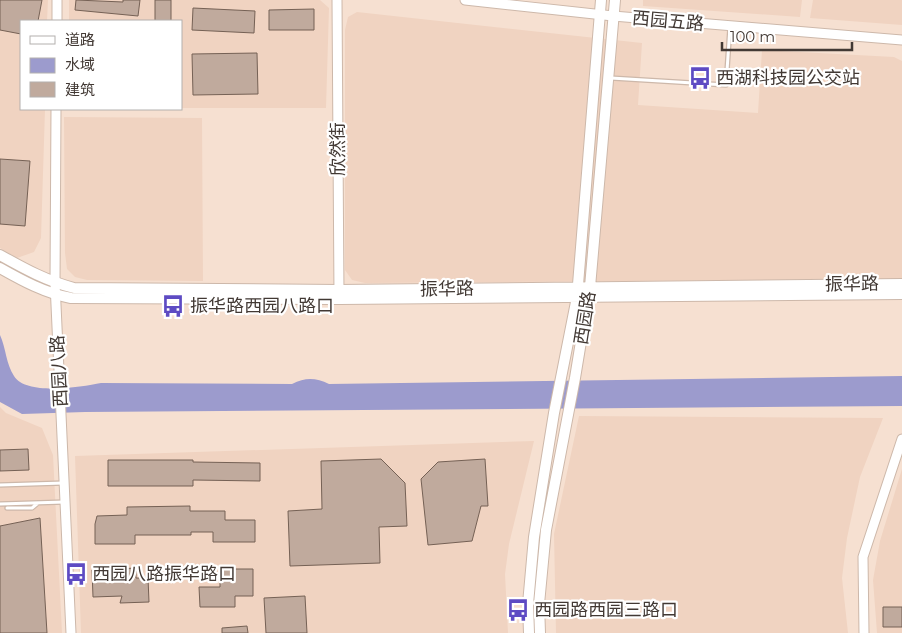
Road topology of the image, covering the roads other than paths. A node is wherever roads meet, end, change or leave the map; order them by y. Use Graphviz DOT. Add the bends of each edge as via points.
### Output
graph roads {
  1 [pos="57,0"];
  2 [pos="337,0"];
  3 [pos="465,0"];
  4 [pos="601,0"];
  5 [pos="615,0"];
  6 [pos="600,15"];
  7 [pos="613,16"];
  8 [pos="57,20"];
  9 [pos="730,26"];
  10 [pos="902,40"];
  11 [pos="608,78"];
  12 [pos="56,110"];
  13 [pos="0,255"];
  14 [pos="0,268"];
  15 [pos="55,283"];
  16 [pos="902,284"];
  17 [pos="578,292"];
  18 [pos="589,292"];
  19 [pos="902,294"];
  20 [pos="55,295"];
  21 [pos="339,295"];
  22 [pos="902,440"];
  23 [pos="64,483"];
  24 [pos="0,486"];
  25 [pos="65,502"];
  26 [pos="38,503"];
  27 [pos="0,504"];
  28 [pos="7,508"];
  29 [pos="71,633"];
  30 [pos="529,633"];
  31 [pos="540,633"];
  32 [pos="864,633"];
  1 -- 8 [label="street"];
  2 -- 21 [label="street, 欣然街"];
  3 -- 6 [label="street, 西园五路"];
  4 -- 6 [label="main road, 西园路"];
  5 -- 7 [label="main road, 西园路"];
  6 -- 7 [label="street, 西园五路"];
  6 -- 17 [label="main road, 西园路"];
  7 -- 9 [label="street, 西园五路"];
  7 -- 11 [label="main road, 西园路"];
  9 -- 10 [label="street, 西园五路"];
  9 -- 11 [label="lane" via="726,85"];
  11 -- 18 [label="main road, 西园路"];
  12 -- 15 [label="street, 西园八路"];
  13 -- 15 [label="main road, 振华路"];
  14 -- 20 [label="main road, 振华路"];
  15 -- 20 [label="street, 西园八路"];
  15 -- 21 [label="main road, 振华路" via="74,288"];
  16 -- 18 [label="main road, 振华路"];
  17 -- 18 [label="main road, 振华路"];
  17 -- 21 [label="main road, 振华路"];
  17 -- 30 [label="main road, 西园路" via="534,538 528,604"];
  18 -- 19 [label="main road, 振华路"];
  18 -- 31 [label="main road, 西园路" via="546,530 539,604"];
  20 -- 21 [label="main road, 振华路" via="71,298"];
  20 -- 23 [label="street, 西园八路"];
  22 -- 32 [label="street" via="863,557"];
  23 -- 24 [label="lane"];
  23 -- 25 [label="street, 西园八路"];
  25 -- 26 [label="lane"];
  25 -- 29 [label="street, 西园八路"];
  26 -- 27 [label="lane"];
  26 -- 28 [label="lane" via="32,508"];
}
